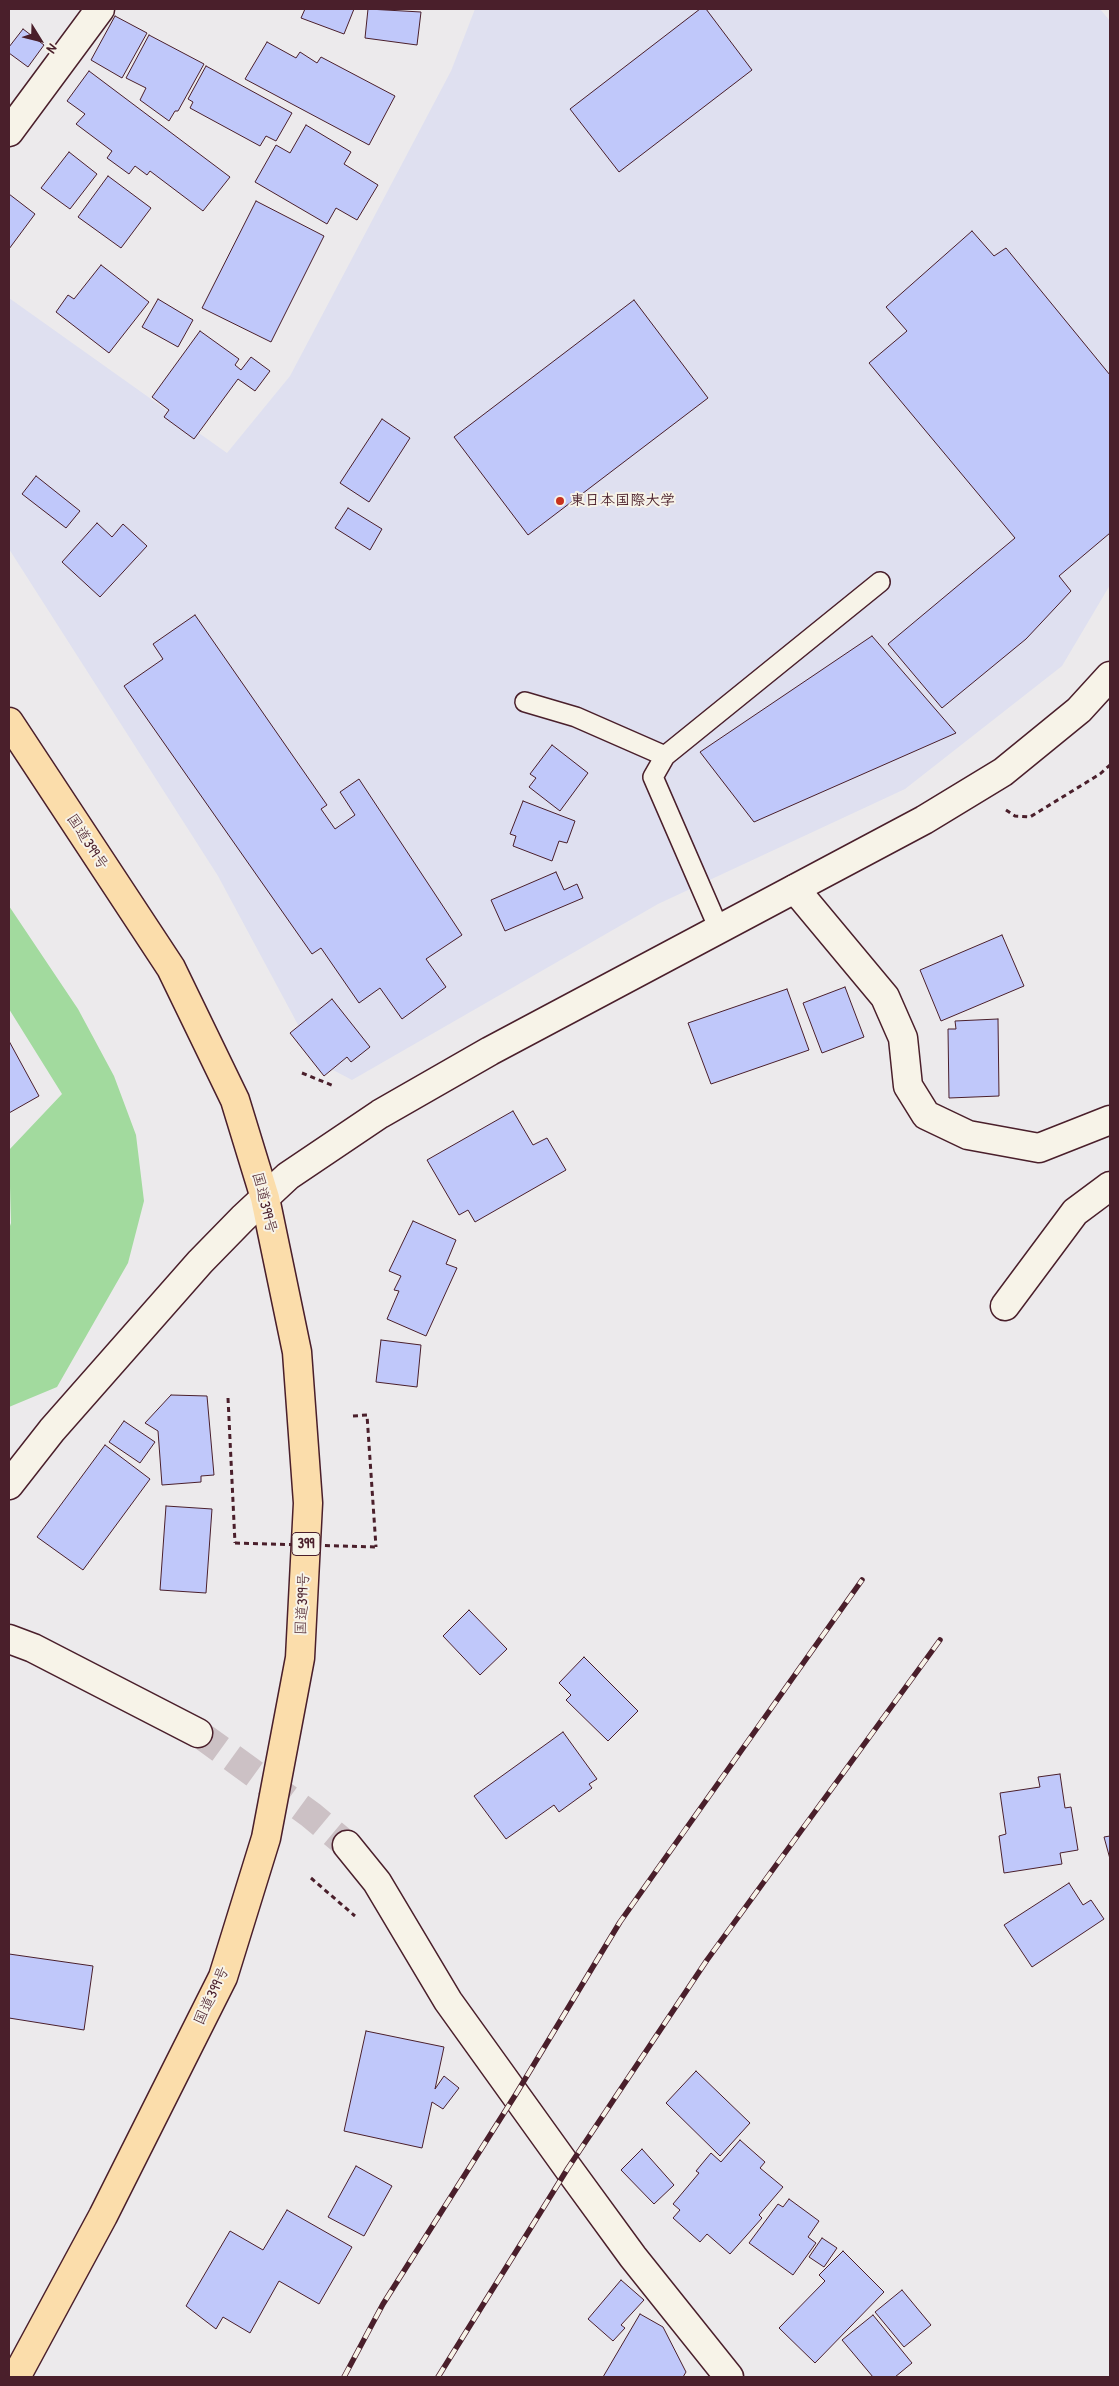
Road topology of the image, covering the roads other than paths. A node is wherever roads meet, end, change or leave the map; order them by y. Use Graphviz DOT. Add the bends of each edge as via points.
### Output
graph roads {
  1 [pos="100,9"];
  2 [pos="9,132"];
  3 [pos="880,582"];
  4 [pos="1110,676"];
  5 [pos="525,702"];
  6 [pos="9,722"];
  7 [pos="665,756"];
  8 [pos="794,889"];
  9 [pos="719,929"];
  10 [pos="1110,1120"];
  11 [pos="1110,1186"];
  12 [pos="265,1198"];
  13 [pos="1005,1306"];
  14 [pos="9,1485"];
  15 [pos="9,1639"];
  16 [pos="198,1733"];
  17 [pos="347,1846"];
  18 [pos="16,2377"];
  19 [pos="729,2377"];
  1 -- 2 [label="street"];
  3 -- 7 [label="lane"];
  4 -- 8 [label="street" via="1079,710 1003,772 924,820"];
  5 -- 7 [label="lane" via="576,717"];
  6 -- 12 [label="highway, 国道399号 / 399" via="171,968 235,1100"];
  7 -- 9 [label="lane" via="653,777"];
  8 -- 9 [label="street"];
  8 -- 10 [label="street" via="885,998 903,1038 908,1086 926,1115 968,1135 1039,1148"];
  9 -- 12 [label="street" via="490,1051 380,1114 288,1176"];
  11 -- 13 [label="street" via="1075,1212"];
  12 -- 14 [label="street" via="194,1269 52,1430"];
  12 -- 18 [label="highway, 国道399号 / 399" via="297,1352 308,1503 300,1658 266,1838 223,1977 103,2216"];
  15 -- 16 [label="street" via="33,1648"];
  17 -- 19 [label="street" via="376,1882 448,2001 573,2175 633,2257"];
}
